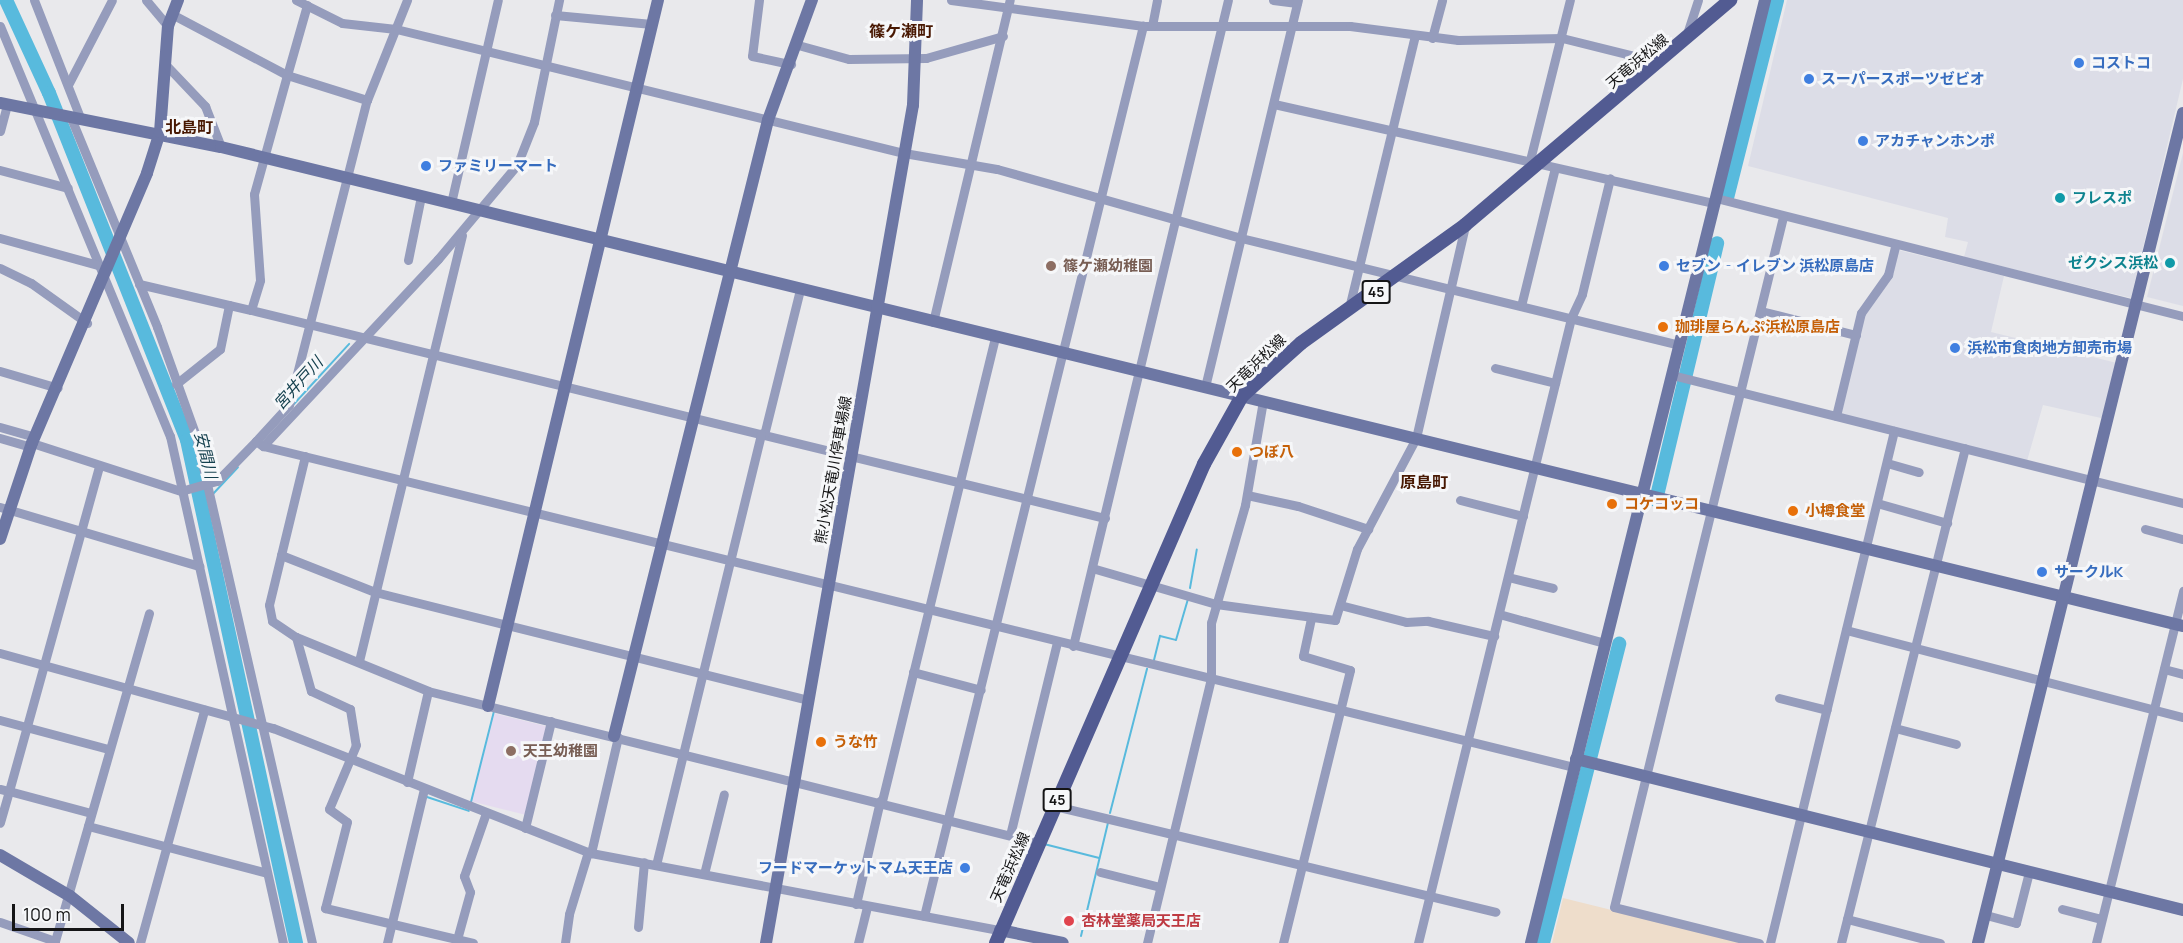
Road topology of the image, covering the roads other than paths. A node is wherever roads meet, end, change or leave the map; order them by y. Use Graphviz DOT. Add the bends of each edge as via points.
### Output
graph roads {
  1 [pos="34,0"];
  2 [pos="112,0"];
  3 [pos="146,0"];
  4 [pos="178,0"];
  5 [pos="296,0"];
  6 [pos="407,0"];
  7 [pos="498,0"];
  8 [pos="559,0"];
  9 [pos="658,0"];
  10 [pos="759,0"];
  11 [pos="812,0"];
  12 [pos="917,0"];
  13 [pos="951,0"];
  14 [pos="1157,0"];
  15 [pos="1228,0"];
  16 [pos="1273,0"];
  17 [pos="1442,0"];
  18 [pos="1570,0"];
  19 [pos="1698,0"];
  20 [pos="1730,0"];
  21 [pos="1765,0"];
  22 [pos="1297,2"];
  23 [pos="1009,4"];
  24 [pos="307,5"];
  25 [pos="555,15"];
  26 [pos="170,20"];
  27 [pos="652,24"];
  28 [pos="0,26"];
  29 [pos="1148,26"];
  30 [pos="1292,27"];
  31 [pos="1221,28"];
  32 [pos="396,29"];
  33 [pos="3,36"];
  34 [pos="1003,36"];
  35 [pos="1415,36"];
  36 [pos="1432,38"];
  37 [pos="1562,38"];
  38 [pos="1684,42"];
  39 [pos="798,45"];
  40 [pos="486,52"];
  41 [pos="914,58"];
  42 [pos="1661,63"];
  43 [pos="166,64"];
  44 [pos="791,64"];
  45 [pos="547,68"];
  46 [pos="287,75"];
  47 [pos="69,83"];
  48 [pos="636,88"];
  49 [pos="367,100"];
  50 [pos="4,104"];
  51 [pos="1274,104"];
  52 [pos="39,113"];
  53 [pos="2183,113"];
  54 [pos="74,119"];
  55 [pos="768,120"];
  56 [pos="0,131"];
  57 [pos="160,132"];
  58 [pos="1392,132"];
  59 [pos="220,147"];
  60 [pos="904,153"];
  61 [pos="263,158"];
  62 [pos="1533,165"];
  63 [pos="972,168"];
  64 [pos="1555,168"];
  65 [pos="0,170"];
  66 [pos="1610,178"];
  67 [pos="348,179"];
  68 [pos="68,188"];
  69 [pos="421,196"];
  70 [pos="1715,200"];
  71 [pos="1103,201"];
  72 [pos="451,203"];
  73 [pos="482,210"];
  74 [pos="1783,217"];
  75 [pos="1176,219"];
  76 [pos="1466,225"];
  77 [pos="463,232"];
  78 [pos="0,238"];
  79 [pos="1241,238"];
  80 [pos="119,239"];
  81 [pos="598,241"];
  82 [pos="1896,244"];
  83 [pos="408,260"];
  84 [pos="98,265"];
  85 [pos="1360,266"];
  86 [pos="0,268"];
  87 [pos="729,272"];
  88 [pos="1400,276"];
  89 [pos="105,277"];
  90 [pos="139,284"];
  91 [pos="800,289"];
  92 [pos="1450,289"];
  93 [pos="2137,304"];
  94 [pos="230,305"];
  95 [pos="1521,306"];
  96 [pos="877,308"];
  97 [pos="251,310"];
  98 [pos="1348,311"];
  99 [pos="1761,311"];
  100 [pos="2183,316"];
  101 [pos="1571,318"];
  102 [pos="933,322"];
  103 [pos="87,323"];
  104 [pos="311,325"];
  105 [pos="1856,335"];
  106 [pos="360,336"];
  107 [pos="995,337"];
  108 [pos="1679,345"];
  109 [pos="1062,353"];
  110 [pos="433,355"];
  111 [pos="1495,368"];
  112 [pos="0,371"];
  113 [pos="1140,372"];
  114 [pos="1672,375"];
  115 [pos="1555,383"];
  116 [pos="177,384"];
  117 [pos="564,386"];
  118 [pos="58,387"];
  119 [pos="1205,387"];
  120 [pos="1740,393"];
  121 [pos="1242,396"];
  122 [pos="1263,401"];
  123 [pos="1836,416"];
  124 [pos="694,418"];
  125 [pos="0,427"];
  126 [pos="1894,431"];
  127 [pos="763,435"];
  128 [pos="0,438"];
  129 [pos="1416,438"];
  130 [pos="33,442"];
  131 [pos="260,443"];
  132 [pos="1965,448"];
  133 [pos="851,455"];
  134 [pos="305,456"];
  135 [pos="1887,464"];
  136 [pos="99,466"];
  137 [pos="1534,467"];
  138 [pos="1919,472"];
  139 [pos="401,479"];
  140 [pos="2094,480"];
  141 [pos="959,481"];
  142 [pos="210,490"];
  143 [pos="182,491"];
  144 [pos="1651,494"];
  145 [pos="1247,495"];
  146 [pos="1026,499"];
  147 [pos="1460,500"];
  148 [pos="1877,503"];
  149 [pos="2183,503"];
  150 [pos="5,508"];
  151 [pos="1712,508"];
  152 [pos="533,512"];
  153 [pos="1523,516"];
  154 [pos="1105,518"];
  155 [pos="1947,523"];
  156 [pos="2145,529"];
  157 [pos="81,530"];
  158 [pos="1368,530"];
  159 [pos="2183,539"];
  160 [pos="0,540"];
  161 [pos="664,542"];
  162 [pos="1866,546"];
  163 [pos="281,555"];
  164 [pos="728,559"];
  165 [pos="1937,564"];
  166 [pos="199,566"];
  167 [pos="1092,568"];
  168 [pos="1508,577"];
  169 [pos="829,583"];
  170 [pos="1152,584"];
  171 [pos="1553,588"];
  172 [pos="2183,591"];
  173 [pos="375,592"];
  174 [pos="2064,596"];
  175 [pos="1216,604"];
  176 [pos="1340,605"];
  177 [pos="929,607"];
  178 [pos="149,613"];
  179 [pos="1498,614"];
  180 [pos="1311,617"];
  181 [pos="504,624"];
  182 [pos="997,625"];
  183 [pos="2179,625"];
  184 [pos="1846,630"];
  185 [pos="1494,636"];
  186 [pos="296,637"];
  187 [pos="1057,642"];
  188 [pos="1604,643"];
  189 [pos="1072,646"];
  190 [pos="1916,647"];
  191 [pos="0,653"];
  192 [pos="636,656"];
  193 [pos="1120,657"];
  194 [pos="359,661"];
  195 [pos="44,665"];
  196 [pos="2164,669"];
  197 [pos="702,672"];
  198 [pos="914,672"];
  199 [pos="2183,674"];
  200 [pos="1210,678"];
  201 [pos="2044,679"];
  202 [pos="125,688"];
  203 [pos="981,690"];
  204 [pos="428,691"];
  205 [pos="1779,698"];
  206 [pos="808,700"];
  207 [pos="488,706"];
  208 [pos="204,710"];
  209 [pos="1340,710"];
  210 [pos="1827,710"];
  211 [pos="2155,710"];
  212 [pos="232,717"];
  213 [pos="2183,717"];
  214 [pos="0,720"];
  215 [pos="551,721"];
  216 [pos="262,725"];
  217 [pos="27,727"];
  218 [pos="1895,728"];
  219 [pos="616,737"];
  220 [pos="1468,741"];
  221 [pos="1956,744"];
  222 [pos="108,749"];
  223 [pos="683,753"];
  224 [pos="350,760"];
  225 [pos="1582,763"];
  226 [pos="1645,776"];
  227 [pos="794,781"];
  228 [pos="407,782"];
  229 [pos="424,789"];
  230 [pos="5,790"];
  231 [pos="724,794"];
  232 [pos="881,801"];
  233 [pos="1055,806"];
  234 [pos="92,813"];
  235 [pos="486,813"];
  236 [pos="1800,815"];
  237 [pos="948,818"];
  238 [pos="0,823"];
  239 [pos="88,826"];
  240 [pos="525,828"];
  241 [pos="1173,831"];
  242 [pos="1869,831"];
  243 [pos="1010,835"];
  244 [pos="1039,843"];
  245 [pos="167,847"];
  246 [pos="590,853"];
  247 [pos="0,855"];
  248 [pos="644,862"];
  249 [pos="1997,864"];
  250 [pos="656,865"];
  251 [pos="1302,866"];
  252 [pos="1100,872"];
  253 [pos="2029,872"];
  254 [pos="267,873"];
  255 [pos="704,874"];
  256 [pos="1160,887"];
  257 [pos="775,889"];
  258 [pos="2108,892"];
  259 [pos="70,896"];
  260 [pos="1430,897"];
  261 [pos="856,904"];
  262 [pos="867,906"];
  263 [pos="2062,909"];
  264 [pos="2183,910"];
  265 [pos="1495,912"];
  266 [pos="1986,915"];
  267 [pos="924,916"];
  268 [pos="2101,919"];
  269 [pos="1847,920"];
  270 [pos="0,922"];
  271 [pos="391,923"];
  272 [pos="638,927"];
  273 [pos="33,933"];
  274 [pos="998,937"];
  275 [pos="457,941"];
  276 [pos="29,943"];
  277 [pos="129,943"];
  278 [pos="140,943"];
  279 [pos="283,943"];
  280 [pos="312,943"];
  281 [pos="387,943"];
  282 [pos="473,943"];
  283 [pos="565,943"];
  284 [pos="766,943"];
  285 [pos="858,943"];
  286 [pos="1063,943"];
  287 [pos="1147,943"];
  288 [pos="1283,943"];
  289 [pos="1418,943"];
  290 [pos="1531,943"];
  291 [pos="1759,943"];
  292 [pos="1770,943"];
  293 [pos="1841,943"];
  294 [pos="1940,943"];
  295 [pos="1978,943"];
  296 [pos="2096,943"];
  1 -- 47 [label="street"];
  2 -- 47 [label="street"];
  3 -- 26 [label="street"];
  4 -- 26 [label="street"];
  5 -- 24 [label="street"];
  6 -- 32 [label="street"];
  7 -- 40 [label="street"];
  8 -- 25 [label="street"];
  9 -- 27 [label="street"];
  10 -- 44 [label="street" via="752,56"];
  11 -- 39 [label="street"];
  12 -- 41 [label="street, 熊小松天竜川停車場線"];
  13 -- 23 [label="street"];
  14 -- 29 [label="street"];
  15 -- 31 [label="street"];
  16 -- 22 [label="street"];
  17 -- 36 [label="street"];
  18 -- 37 [label="street"];
  19 -- 38 [label="street"];
  20 -- 38 [label="main road, 天竜浜松線 / 45"];
  21 -- 70 [label="street"];
  22 -- 30 [label="street"];
  23 -- 29 [label="street"];
  23 -- 34 [label="street"];
  24 -- 32 [label="street" via="342,23"];
  24 -- 46 [label="street"];
  25 -- 27 [label="street"];
  25 -- 45 [label="street"];
  26 -- 43 [label="street"];
  26 -- 46 [label="street"];
  27 -- 48 [label="street"];
  28 -- 33 [label="street"];
  29 -- 31 [label="street"];
  29 -- 71 [label="street"];
  30 -- 31 [label="street"];
  30 -- 35 [label="street" via="1350,26"];
  30 -- 51 [label="street"];
  31 -- 75 [label="street"];
  32 -- 40 [label="street"];
  32 -- 49 [label="street"];
  33 -- 52 [label="street"];
  34 -- 41 [label="street"];
  34 -- 63 [label="street"];
  35 -- 36 [label="street"];
  35 -- 58 [label="street"];
  36 -- 37 [label="street"];
  37 -- 42 [label="street"];
  37 -- 62 [label="street"];
  38 -- 42 [label="main road, 天竜浜松線 / 45"];
  39 -- 41 [label="street" via="849,60"];
  39 -- 44 [label="street"];
  40 -- 45 [label="street"];
  40 -- 72 [label="street"];
  41 -- 60 [label="street, 熊小松天竜川停車場線"];
  42 -- 62 [label="main road, 天竜浜松線 / 45"];
  43 -- 57 [label="street"];
  43 -- 59 [label="street" via="205,106"];
  44 -- 55 [label="street"];
  45 -- 48 [label="street"];
  45 -- 73 [label="street" via="525,149"];
  46 -- 49 [label="street"];
  46 -- 61 [label="street"];
  47 -- 54 [label="street"];
  48 -- 55 [label="street"];
  48 -- 81 [label="street"];
  49 -- 67 [label="street"];
  50 -- 52 [label="street"];
  50 -- 56 [label="street"];
  51 -- 58 [label="street"];
  51 -- 79 [label="street"];
  52 -- 54 [label="street"];
  52 -- 68 [label="street"];
  53 -- 93 [label="street"];
  54 -- 57 [label="street"];
  54 -- 80 [label="street"];
  55 -- 60 [label="street"];
  55 -- 87 [label="street"];
  57 -- 59 [label="street"];
  57 -- 80 [label="street"];
  58 -- 62 [label="street"];
  58 -- 85 [label="street"];
  59 -- 61 [label="street"];
  60 -- 63 [label="street"];
  60 -- 96 [label="street, 熊小松天竜川停車場線"];
  61 -- 67 [label="street"];
  61 -- 97 [label="street" via="252,212 260,280"];
  62 -- 64 [label="street"];
  62 -- 76 [label="main road, 天竜浜松線 / 45"];
  63 -- 71 [label="street" via="997,169"];
  63 -- 102 [label="street"];
  64 -- 66 [label="street"];
  64 -- 95 [label="street"];
  65 -- 68 [label="street"];
  66 -- 70 [label="street" via="1688,200"];
  66 -- 101 [label="street" via="1582,294"];
  67 -- 69 [label="street"];
  67 -- 104 [label="street"];
  68 -- 84 [label="street"];
  69 -- 72 [label="street"];
  69 -- 83 [label="street"];
  70 -- 74 [label="street"];
  70 -- 108 [label="street"];
  71 -- 75 [label="street"];
  71 -- 109 [label="street"];
  72 -- 73 [label="street"];
  73 -- 77 [label="street"];
  73 -- 81 [label="street"];
  74 -- 82 [label="street"];
  74 -- 99 [label="street"];
  75 -- 79 [label="street"];
  75 -- 113 [label="street"];
  76 -- 88 [label="main road, 天竜浜松線 / 45"];
  76 -- 92 [label="street"];
  77 -- 106 [label="street"];
  77 -- 110 [label="street"];
  78 -- 84 [label="street"];
  79 -- 85 [label="street"];
  79 -- 119 [label="street"];
  80 -- 89 [label="street"];
  80 -- 90 [label="street"];
  81 -- 87 [label="street"];
  81 -- 117 [label="street"];
  82 -- 93 [label="street"];
  82 -- 105 [label="street" via="1888,275 1866,302"];
  84 -- 89 [label="street"];
  85 -- 88 [label="street"];
  85 -- 98 [label="street"];
  86 -- 103 [label="street" via="31,283"];
  87 -- 91 [label="street"];
  87 -- 124 [label="street"];
  88 -- 92 [label="street"];
  88 -- 98 [label="main road, 天竜浜松線 / 45"];
  89 -- 103 [label="street"];
  89 -- 143 [label="street" via="170,436"];
  90 -- 94 [label="street"];
  90 -- 116 [label="street"];
  91 -- 96 [label="street"];
  91 -- 127 [label="street"];
  92 -- 95 [label="street"];
  92 -- 129 [label="street"];
  93 -- 100 [label="street"];
  93 -- 140 [label="street"];
  94 -- 97 [label="street"];
  94 -- 116 [label="street" via="220,349"];
  95 -- 101 [label="street"];
  96 -- 102 [label="street"];
  96 -- 133 [label="street, 熊小松天竜川停車場線"];
  97 -- 104 [label="street"];
  98 -- 121 [label="main road, 天竜浜松線 / 45" via="1301,343"];
  99 -- 105 [label="street"];
  99 -- 120 [label="street"];
  101 -- 108 [label="street"];
  101 -- 115 [label="street"];
  102 -- 107 [label="street"];
  103 -- 118 [label="street"];
  104 -- 106 [label="street"];
  104 -- 131 [label="street" via="289,405"];
  105 -- 123 [label="street"];
  106 -- 110 [label="street"];
  106 -- 131 [label="street"];
  107 -- 109 [label="street"];
  107 -- 141 [label="street"];
  108 -- 114 [label="street"];
  109 -- 113 [label="street"];
  109 -- 146 [label="street"];
  110 -- 117 [label="street"];
  110 -- 139 [label="street"];
  111 -- 115 [label="street"];
  112 -- 118 [label="street"];
  113 -- 119 [label="street"];
  113 -- 154 [label="street"];
  114 -- 120 [label="street"];
  114 -- 144 [label="street"];
  115 -- 137 [label="street"];
  116 -- 142 [label="street"];
  117 -- 124 [label="street"];
  117 -- 152 [label="street"];
  118 -- 130 [label="street"];
  119 -- 121 [label="street"];
  120 -- 123 [label="street"];
  120 -- 151 [label="street"];
  121 -- 122 [label="street"];
  121 -- 170 [label="main road, 天竜浜松線 / 45" via="1204,464"];
  122 -- 129 [label="street"];
  122 -- 145 [label="street"];
  123 -- 126 [label="street"];
  124 -- 127 [label="street"];
  124 -- 161 [label="street"];
  125 -- 130 [label="street"];
  126 -- 132 [label="street"];
  126 -- 135 [label="street"];
  127 -- 133 [label="street"];
  127 -- 164 [label="street"];
  128 -- 130 [label="street"];
  129 -- 137 [label="street"];
  129 -- 158 [label="street"];
  130 -- 136 [label="street"];
  130 -- 150 [label="street"];
  131 -- 134 [label="street"];
  131 -- 142 [label="street"];
  132 -- 140 [label="street"];
  132 -- 155 [label="street"];
  133 -- 141 [label="street"];
  133 -- 169 [label="street, 熊小松天竜川停車場線"];
  134 -- 139 [label="street"];
  134 -- 163 [label="street"];
  135 -- 138 [label="street"];
  135 -- 148 [label="street"];
  136 -- 143 [label="street"];
  136 -- 157 [label="street"];
  137 -- 144 [label="street"];
  137 -- 153 [label="street"];
  139 -- 152 [label="street"];
  139 -- 173 [label="street"];
  140 -- 149 [label="street"];
  140 -- 174 [label="street"];
  141 -- 146 [label="street"];
  141 -- 177 [label="street"];
  142 -- 143 [label="street"];
  142 -- 216 [label="street"];
  143 -- 166 [label="street"];
  144 -- 151 [label="street"];
  144 -- 188 [label="street"];
  145 -- 158 [label="street" via="1298,506"];
  145 -- 175 [label="street"];
  146 -- 154 [label="street"];
  146 -- 182 [label="street"];
  147 -- 153 [label="street"];
  148 -- 155 [label="street"];
  148 -- 162 [label="street"];
  150 -- 157 [label="street"];
  150 -- 160 [label="street"];
  151 -- 162 [label="street"];
  151 -- 226 [label="street"];
  152 -- 161 [label="street"];
  152 -- 181 [label="street"];
  153 -- 168 [label="street"];
  154 -- 167 [label="street"];
  155 -- 165 [label="street"];
  156 -- 159 [label="street"];
  157 -- 166 [label="street"];
  157 -- 195 [label="street"];
  158 -- 176 [label="street" via="1357,549"];
  161 -- 164 [label="street"];
  161 -- 192 [label="street"];
  162 -- 165 [label="street"];
  162 -- 184 [label="street"];
  163 -- 173 [label="street"];
  163 -- 186 [label="street" via="269,614"];
  164 -- 169 [label="street"];
  164 -- 197 [label="street"];
  165 -- 174 [label="street"];
  165 -- 190 [label="street"];
  166 -- 212 [label="street"];
  167 -- 170 [label="street"];
  167 -- 189 [label="street"];
  168 -- 171 [label="street"];
  168 -- 179 [label="street"];
  169 -- 177 [label="street"];
  169 -- 206 [label="street, 熊小松天竜川停車場線"];
  170 -- 175 [label="street"];
  170 -- 193 [label="main road, 天竜浜松線 / 45"];
  172 -- 183 [label="street"];
  173 -- 181 [label="street"];
  173 -- 194 [label="street"];
  174 -- 183 [label="street"];
  174 -- 201 [label="street"];
  175 -- 180 [label="street"];
  175 -- 200 [label="street"];
  176 -- 180 [label="street" via="1335,620"];
  176 -- 185 [label="street" via="1406,622 1428,621"];
  177 -- 182 [label="street"];
  177 -- 198 [label="street"];
  178 -- 202 [label="street"];
  179 -- 185 [label="street"];
  179 -- 188 [label="street"];
  180 -- 209 [label="street" via="1304,656 1350,670"];
  181 -- 192 [label="street"];
  181 -- 207 [label="street"];
  182 -- 187 [label="street"];
  182 -- 203 [label="street"];
  183 -- 196 [label="street"];
  184 -- 190 [label="street"];
  184 -- 210 [label="street"];
  185 -- 220 [label="street"];
  186 -- 194 [label="street"];
  186 -- 224 [label="street" via="311,691 350,709 356,745"];
  187 -- 189 [label="street"];
  187 -- 243 [label="street"];
  188 -- 225 [label="street"];
  189 -- 193 [label="street"];
  190 -- 201 [label="street"];
  190 -- 218 [label="street"];
  191 -- 195 [label="street"];
  192 -- 197 [label="street"];
  192 -- 219 [label="street"];
  193 -- 200 [label="street"];
  193 -- 233 [label="main road, 天竜浜松線 / 45"];
  194 -- 204 [label="street"];
  195 -- 202 [label="street"];
  195 -- 217 [label="street"];
  196 -- 199 [label="street"];
  196 -- 211 [label="street"];
  197 -- 206 [label="street"];
  197 -- 223 [label="street"];
  198 -- 203 [label="street"];
  198 -- 232 [label="street"];
  200 -- 209 [label="street"];
  200 -- 241 [label="street"];
  201 -- 211 [label="street"];
  201 -- 249 [label="street"];
  202 -- 208 [label="street"];
  202 -- 222 [label="street"];
  203 -- 237 [label="street"];
  204 -- 207 [label="street"];
  204 -- 228 [label="street"];
  205 -- 210 [label="street"];
  206 -- 227 [label="street, 熊小松天竜川停車場線"];
  207 -- 215 [label="street"];
  208 -- 212 [label="street"];
  208 -- 245 [label="street"];
  209 -- 220 [label="street"];
  209 -- 251 [label="street"];
  210 -- 236 [label="street"];
  211 -- 213 [label="street"];
  211 -- 258 [label="street"];
  212 -- 216 [label="street"];
  212 -- 254 [label="street"];
  214 -- 217 [label="street"];
  215 -- 219 [label="street"];
  215 -- 240 [label="street"];
  216 -- 224 [label="street"];
  216 -- 280 [label="street"];
  217 -- 222 [label="street"];
  217 -- 230 [label="street"];
  218 -- 221 [label="street"];
  218 -- 242 [label="street"];
  219 -- 223 [label="street"];
  219 -- 246 [label="street"];
  220 -- 225 [label="street"];
  220 -- 260 [label="street"];
  222 -- 234 [label="street"];
  223 -- 227 [label="street"];
  223 -- 250 [label="street"];
  224 -- 228 [label="street"];
  224 -- 271 [label="street" via="329,809 347,822 325,908"];
  225 -- 226 [label="street"];
  225 -- 290 [label="street"];
  226 -- 236 [label="street"];
  226 -- 291 [label="street" via="1614,907"];
  227 -- 232 [label="street"];
  227 -- 257 [label="street, 熊小松天竜川停車場線"];
  228 -- 229 [label="street"];
  229 -- 235 [label="street"];
  229 -- 271 [label="street"];
  230 -- 234 [label="street"];
  230 -- 238 [label="street"];
  231 -- 255 [label="street"];
  232 -- 237 [label="street"];
  232 -- 261 [label="street"];
  233 -- 241 [label="street"];
  233 -- 244 [label="main road, 天竜浜松線 / 45"];
  234 -- 239 [label="street"];
  235 -- 240 [label="street"];
  235 -- 275 [label="street" via="464,876 470,892"];
  236 -- 242 [label="street"];
  236 -- 292 [label="street"];
  237 -- 243 [label="street"];
  237 -- 267 [label="street"];
  239 -- 245 [label="street"];
  239 -- 259 [label="street"];
  240 -- 246 [label="street"];
  241 -- 251 [label="street"];
  241 -- 256 [label="street"];
  242 -- 249 [label="street"];
  242 -- 269 [label="street"];
  243 -- 244 [label="street"];
  244 -- 274 [label="main road, 天竜浜松線 / 45"];
  245 -- 254 [label="street"];
  245 -- 278 [label="street"];
  246 -- 248 [label="street"];
  246 -- 283 [label="street" via="569,914"];
  247 -- 259 [label="street"];
  248 -- 250 [label="street"];
  248 -- 272 [label="street"];
  249 -- 253 [label="street"];
  249 -- 266 [label="street"];
  250 -- 255 [label="street"];
  251 -- 260 [label="street"];
  251 -- 288 [label="street"];
  252 -- 256 [label="street"];
  253 -- 258 [label="street"];
  253 -- 266 [label="street" via="2016,923"];
  254 -- 279 [label="street"];
  255 -- 257 [label="street"];
  256 -- 287 [label="street"];
  257 -- 261 [label="street"];
  257 -- 284 [label="street, 熊小松天竜川停車場線"];
  258 -- 264 [label="street"];
  258 -- 268 [label="street"];
  259 -- 273 [label="street" via="55,941"];
  259 -- 277 [label="street"];
  260 -- 265 [label="street"];
  260 -- 289 [label="street"];
  261 -- 262 [label="street"];
  262 -- 267 [label="street"];
  262 -- 285 [label="street"];
  263 -- 268 [label="street"];
  266 -- 295 [label="street"];
  267 -- 274 [label="street"];
  268 -- 296 [label="street"];
  269 -- 293 [label="street"];
  269 -- 294 [label="street"];
  270 -- 273 [label="street"];
  271 -- 275 [label="street"];
  271 -- 281 [label="street"];
  273 -- 276 [label="street"];
  274 -- 286 [label="street"];
  275 -- 282 [label="street"];
}
